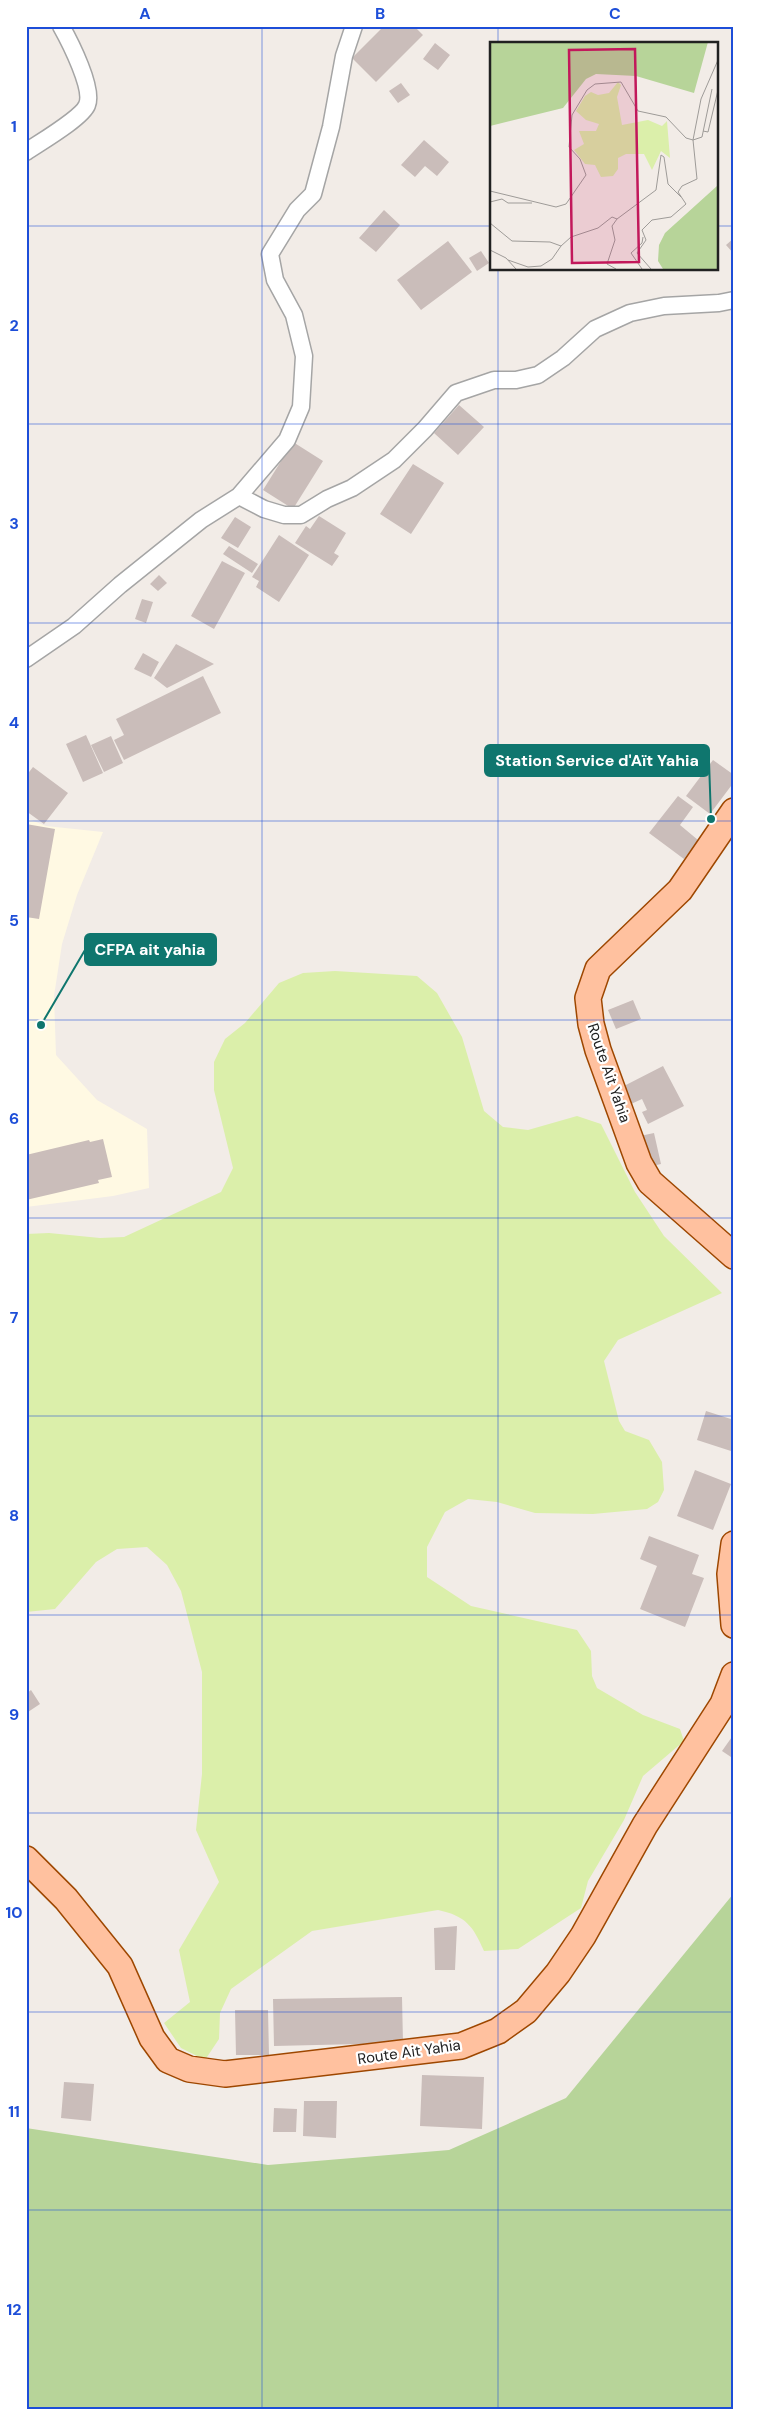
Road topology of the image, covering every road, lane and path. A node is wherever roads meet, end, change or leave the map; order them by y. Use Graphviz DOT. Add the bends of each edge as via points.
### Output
graph roads {
  1 [pos="61,26"];
  2 [pos="354,26"];
  3 [pos="26,152"];
  4 [pos="734,300"];
  5 [pos="239,496"];
  6 [pos="26,659"];
  7 [pos="734,811"];
  8 [pos="734,1256"];
  9 [pos="734,1544"];
  10 [pos="734,1625"];
  11 [pos="734,1675"];
  12 [pos="26,1859"];
  1 -- 3 [label="street" via="90,96 87,107"];
  2 -- 5 [label="street" via="344,56 331,127 313,194 297,210 270,254 275,280 294,315 304,356 301,407 287,440"];
  4 -- 5 [label="street" via="664,306 630,313 595,330 538,375 494,380 456,393 394,460 352,488 301,515 284,515 264,509"];
  5 -- 6 [label="street" via="201,520 74,626"];
  7 -- 8 [label="main road, Route Ait Yahia" via="680,890 598,969 588,998 598,1050 639,1163 650,1182"];
  9 -- 10 [label="main road" via="730,1574"];
  11 -- 12 [label="main road, Route Ait Yahia" via="723,1704 645,1825 558,1973 526,2011 498,2031 461,2046 225,2074 189,2069 168,2060 152,2038 120,1966 66,1899"];
}
